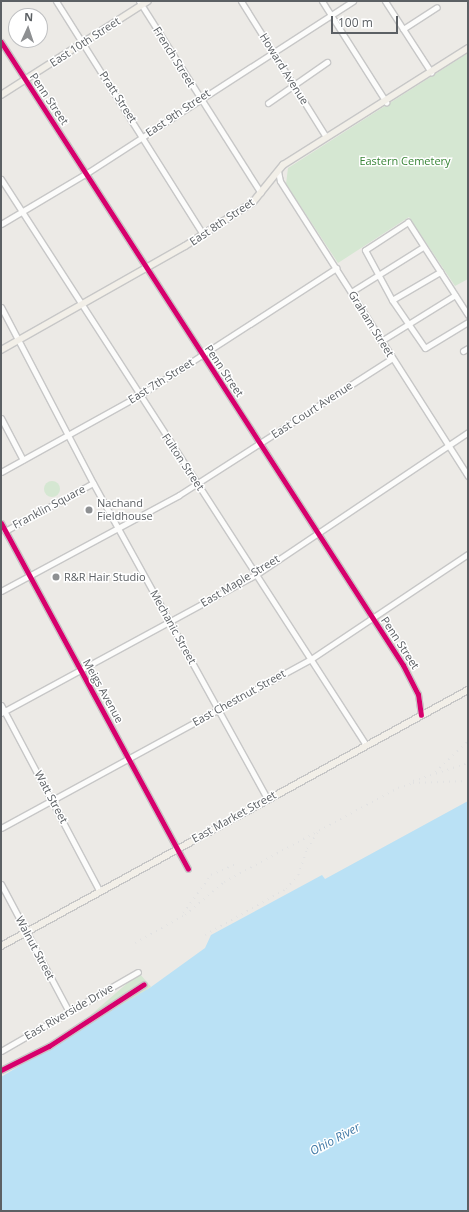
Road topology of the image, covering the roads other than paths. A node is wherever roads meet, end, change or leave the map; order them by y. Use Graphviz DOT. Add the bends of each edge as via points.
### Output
graph roads {
  1 [pos="56,1"];
  2 [pos="148,1"];
  3 [pos="241,1"];
  4 [pos="322,1"];
  5 [pos="353,1"];
  6 [pos="385,1"];
  7 [pos="141,3"];
  8 [pos="437,7"];
  9 [pos="331,15"];
  10 [pos="403,29"];
  11 [pos="1,42"];
  12 [pos="83,44"];
  13 [pos="468,48"];
  14 [pos="273,52"];
  15 [pos="327,62"];
  16 [pos="431,72"];
  17 [pos="25,81"];
  18 [pos="295,86"];
  19 [pos="1,95"];
  20 [pos="199,98"];
  21 [pos="386,102"];
  22 [pos="268,103"];
  23 [pos="143,136"];
  24 [pos="326,137"];
  25 [pos="278,171"];
  26 [pos="87,173"];
  27 [pos="1,179"];
  28 [pos="262,193"];
  29 [pos="23,212"];
  30 [pos="1,224"];
  31 [pos="203,234"];
  32 [pos="423,247"];
  33 [pos="336,268"];
  34 [pos="147,270"];
  35 [pos="440,272"];
  36 [pos="380,276"];
  37 [pos="351,292"];
  38 [pos="455,295"];
  39 [pos="392,300"];
  40 [pos="84,305"];
  41 [pos="1,307"];
  42 [pos="468,315"];
  43 [pos="468,322"];
  44 [pos="408,324"];
  45 [pos="19,340"];
  46 [pos="382,341"];
  47 [pos="1,350"];
  48 [pos="201,356"];
  49 [pos="392,358"];
  50 [pos="140,395"];
  51 [pos="1,418"];
  52 [pos="468,432"];
  53 [pos="69,435"];
  54 [pos="260,445"];
  55 [pos="447,446"];
  56 [pos="23,460"];
  57 [pos="1,472"];
  58 [pos="468,476"];
  59 [pos="93,483"];
  60 [pos="197,484"];
  61 [pos="1,523"];
  62 [pos="118,527"];
  63 [pos="5,531"];
  64 [pos="318,532"];
  65 [pos="468,554"];
  66 [pos="257,574"];
  67 [pos="29,576"];
  68 [pos="1,591"];
  69 [pos="372,618"];
  70 [pos="170,622"];
  71 [pos="311,659"];
  72 [pos="80,670"];
  73 [pos="468,690"];
  74 [pos="1,705"];
  75 [pos="218,710"];
  76 [pos="3,712"];
  77 [pos="421,715"];
  78 [pos="366,744"];
  79 [pos="128,759"];
  80 [pos="267,798"];
  81 [pos="53,800"];
  82 [pos="1,828"];
  83 [pos="178,848"];
  84 [pos="188,868"];
  85 [pos="1,884"];
  86 [pos="99,890"];
  87 [pos="26,932"];
  88 [pos="1,946"];
  89 [pos="138,972"];
  90 [pos="144,984"];
  91 [pos="69,1012"];
  92 [pos="1,1051"];
  93 [pos="1,1070"];
  1 -- 12 [label="street, Pratt Street"];
  2 -- 7 [label="main road, East 10th Street"];
  3 -- 14 [label="street, Howard Avenue"];
  4 -- 9 [label="street"];
  5 -- 9 [label="street, East 9th Street"];
  6 -- 10 [label="street"];
  7 -- 12 [label="main road, East 10th Street"];
  7 -- 20 [label="street, French Street"];
  8 -- 10 [label="street"];
  9 -- 14 [label="street, East 9th Street"];
  9 -- 21 [label="street"];
  10 -- 16 [label="street"];
  11 -- 17 [label="street, Penn Street"];
  12 -- 17 [label="main road, East 10th Street"];
  12 -- 23 [label="street, Pratt Street"];
  13 -- 16 [label="main road, East 8th Street"];
  14 -- 18 [label="street, Howard Avenue"];
  14 -- 20 [label="street, East 9th Street"];
  15 -- 18 [label="street"];
  16 -- 21 [label="main road, East 8th Street"];
  17 -- 19 [label="main road, East 10th Street"];
  17 -- 26 [label="street, Penn Street"];
  18 -- 22 [label="street"];
  18 -- 24 [label="street, Howard Avenue"];
  20 -- 23 [label="street, East 9th Street"];
  20 -- 28 [label="street, French Street"];
  21 -- 24 [label="main road, East 8th Street"];
  23 -- 26 [label="street, East 9th Street"];
  23 -- 31 [label="street, Pratt Street"];
  24 -- 25 [label="main road, East 8th Street"];
  25 -- 28 [label="main road, East 8th Street"];
  25 -- 33 [label="street, Graham Street" via="280,181"];
  26 -- 29 [label="street, East 9th Street"];
  26 -- 34 [label="street, Penn Street"];
  27 -- 29 [label="street, Fulton Street"];
  28 -- 31 [label="main road, East 8th Street"];
  29 -- 30 [label="street, East 9th Street"];
  29 -- 40 [label="street, Fulton Street"];
  31 -- 34 [label="main road, East 8th Street"];
  32 -- 35 [label="street"];
  32 -- 36 [label="street"];
  32 -- 36 [label="street" via="405,222 367,248 366,256"];
  33 -- 37 [label="street, Graham Street"];
  33 -- 48 [label="street, East 7th Street"];
  34 -- 40 [label="main road, East 8th Street"];
  34 -- 48 [label="street, Penn Street"];
  35 -- 38 [label="street"];
  35 -- 39 [label="street"];
  36 -- 37 [label="street"];
  36 -- 39 [label="street"];
  37 -- 46 [label="street, Graham Street"];
  38 -- 42 [label="street"];
  38 -- 44 [label="street"];
  39 -- 44 [label="street"];
  40 -- 45 [label="main road, East 8th Street"];
  40 -- 50 [label="street, Fulton Street"];
  41 -- 45 [label="street, Mechanic Street"];
  43 -- 44 [label="street" via="425,348"];
  44 -- 46 [label="street"];
  45 -- 47 [label="main road, East 8th Street"];
  45 -- 53 [label="street, Mechanic Street"];
  46 -- 49 [label="street, Graham Street"];
  48 -- 50 [label="street, East 7th Street"];
  48 -- 54 [label="street, Penn Street"];
  49 -- 54 [label="street, East Court Avenue"];
  49 -- 55 [label="street, Graham Street"];
  50 -- 53 [label="street, East 7th Street"];
  50 -- 60 [label="street, Fulton Street"];
  51 -- 56 [label="street"];
  52 -- 55 [label="street, East Maple Street"];
  53 -- 56 [label="street, East 7th Street"];
  53 -- 59 [label="street, Mechanic Street"];
  54 -- 60 [label="street, East Court Avenue"];
  54 -- 64 [label="street, Penn Street"];
  55 -- 58 [label="street, Graham Street"];
  55 -- 64 [label="street, East Maple Street"];
  56 -- 57 [label="street, East 7th Street"];
  59 -- 62 [label="street, Mechanic Street"];
  59 -- 63 [label="street, Franklin Square"];
  60 -- 62 [label="street, East Court Avenue"];
  60 -- 66 [label="street, Fulton Street"];
  61 -- 63 [label="street, Meigs Avenue"];
  62 -- 67 [label="street, East Court Avenue"];
  62 -- 70 [label="street, Mechanic Street"];
  63 -- 67 [label="street, Meigs Avenue"];
  64 -- 66 [label="street, East Maple Street"];
  64 -- 69 [label="street, Penn Street"];
  65 -- 69 [label="street, East Chestnut Street"];
  66 -- 70 [label="street, East Maple Street"];
  66 -- 71 [label="street, Fulton Street"];
  67 -- 68 [label="street, East Court Avenue"];
  67 -- 72 [label="street, Meigs Avenue"];
  69 -- 71 [label="street, East Chestnut Street"];
  69 -- 77 [label="street, Penn Street" via="411,678"];
  70 -- 72 [label="street, East Maple Street"];
  70 -- 75 [label="street, Mechanic Street"];
  71 -- 75 [label="street, East Chestnut Street"];
  71 -- 78 [label="street, Fulton Street"];
  72 -- 76 [label="street, East Maple Street"];
  72 -- 79 [label="street, Meigs Avenue"];
  73 -- 77 [label="main road, East Market Street"];
  74 -- 76 [label="street, Watt Street"];
  75 -- 79 [label="street, East Chestnut Street"];
  75 -- 80 [label="street, Mechanic Street"];
  76 -- 81 [label="street, Watt Street"];
  77 -- 78 [label="main road, East Market Street"];
  78 -- 80 [label="main road, East Market Street"];
  79 -- 81 [label="street, East Chestnut Street"];
  79 -- 83 [label="street, Meigs Avenue"];
  80 -- 83 [label="main road, East Market Street"];
  81 -- 82 [label="street, East Chestnut Street"];
  81 -- 86 [label="street, Watt Street"];
  83 -- 84 [label="street, Meigs Avenue"];
  83 -- 86 [label="main road, East Market Street"];
  85 -- 87 [label="street, Walnut Street"];
  86 -- 87 [label="main road, East Market Street"];
  87 -- 88 [label="main road, East Market Street"];
  87 -- 91 [label="street, Walnut Street"];
  89 -- 91 [label="street, East Riverside Drive"];
  90 -- 93 [label="street" via="49,1046"];
  91 -- 92 [label="street, East Riverside Drive"];
}
